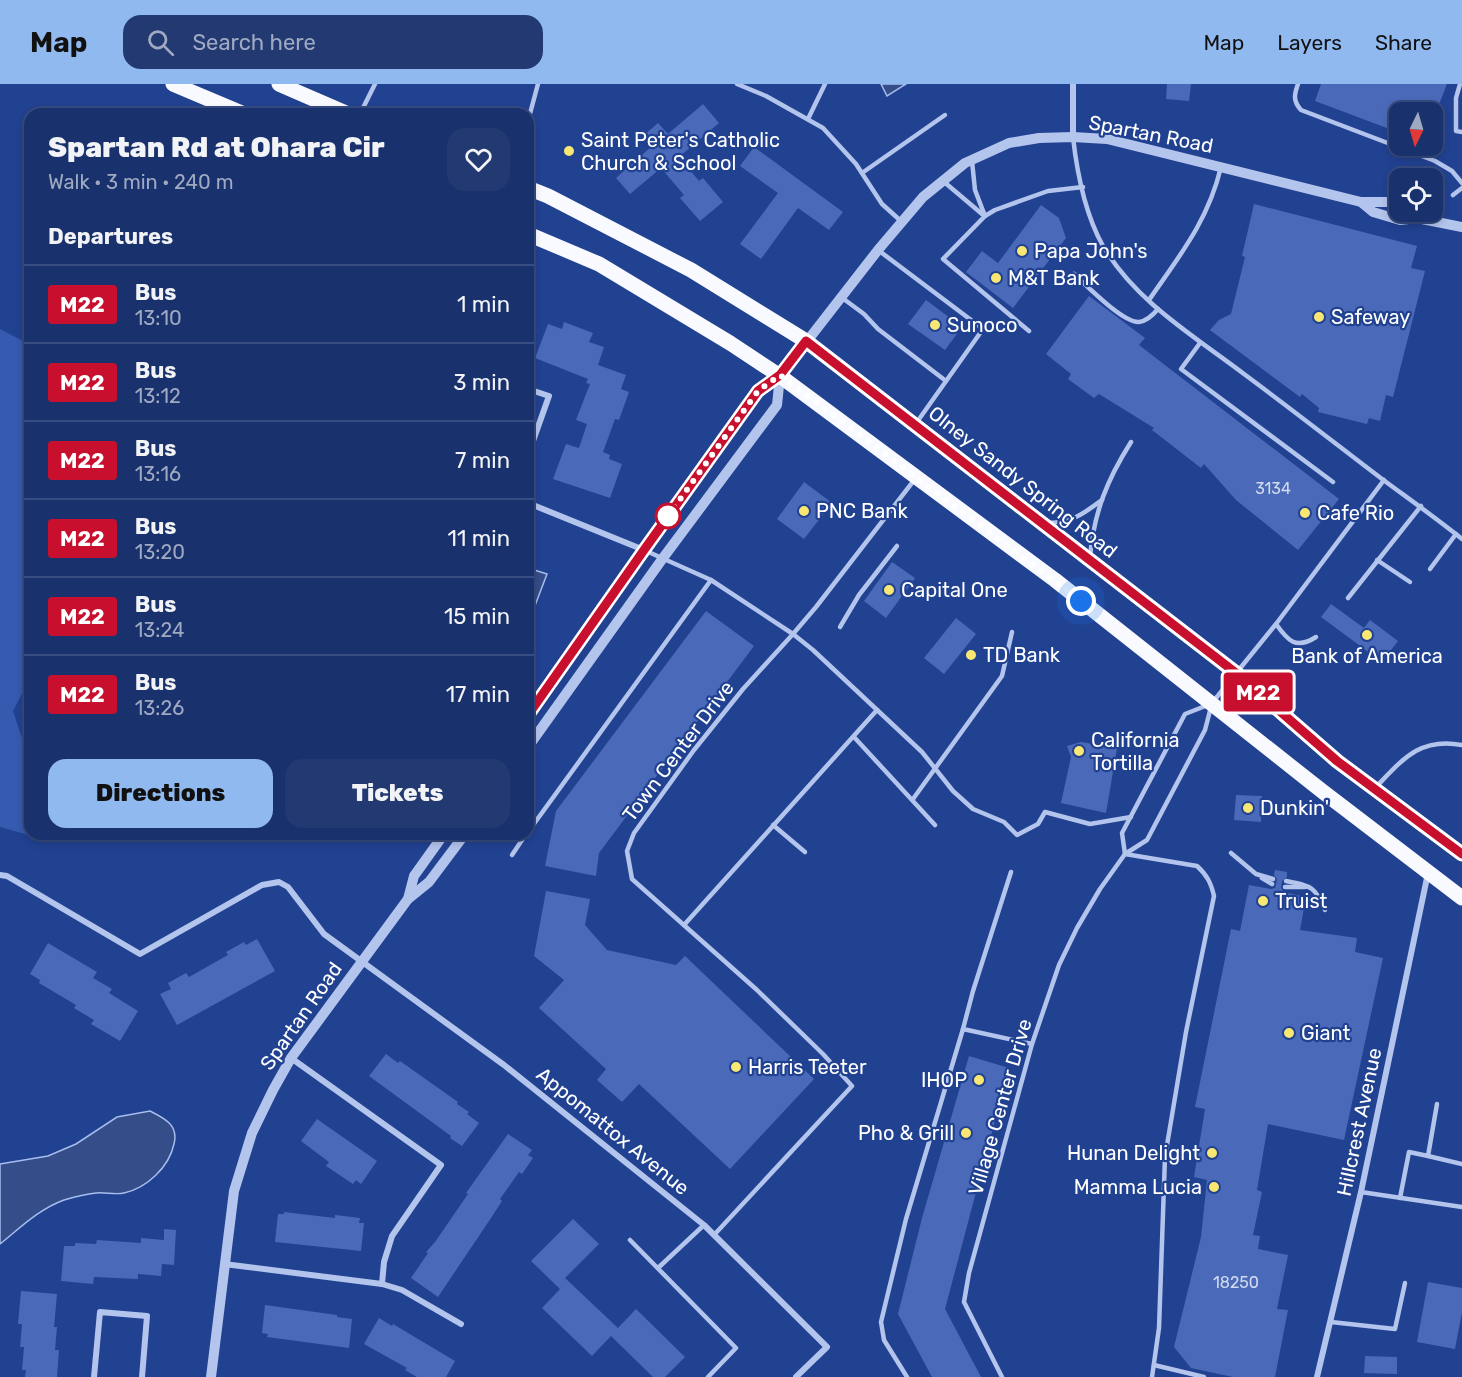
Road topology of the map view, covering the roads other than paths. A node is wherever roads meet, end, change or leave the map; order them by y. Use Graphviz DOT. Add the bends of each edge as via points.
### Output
graph roads {
  1 [pos="173,84"];
  2 [pos="279,84"];
  3 [pos="375,84"];
  4 [pos="538,84"];
  5 [pos="737,84"];
  6 [pos="825,84"];
  7 [pos="1073,84"];
  8 [pos="1298,84"];
  9 [pos="1460,84"];
  10 [pos="230,108"];
  11 [pos="334,108"];
  12 [pos="363,108"];
  13 [pos="531,108"];
  14 [pos="945,116"];
  15 [pos="808,119"];
  16 [pos="1462,132"];
  17 [pos="1073,137"];
  18 [pos="972,160"];
  19 [pos="1221,166"];
  20 [pos="862,173"];
  21 [pos="943,182"];
  22 [pos="1462,183"];
  23 [pos="1083,187"];
  24 [pos="1462,188"];
  25 [pos="534,191"];
  26 [pos="1453,195"];
  27 [pos="1361,202"];
  28 [pos="1389,202"];
  29 [pos="985,216"];
  30 [pos="1389,217"];
  31 [pos="902,222"];
  32 [pos="1442,222"];
  33 [pos="1462,227"];
  34 [pos="534,237"];
  35 [pos="878,250"];
  36 [pos="1074,274"];
  37 [pos="841,297"];
  38 [pos="1149,300"];
  39 [pos="1158,309"];
  40 [pos="1029,331"];
  41 [pos="806,341"];
  42 [pos="1200,343"];
  43 [pos="780,375"];
  44 [pos="946,381"];
  45 [pos="534,390"];
  46 [pos="915,425"];
  47 [pos="534,438"];
  48 [pos="1131,442"];
  49 [pos="917,477"];
  50 [pos="1384,480"];
  51 [pos="1333,482"];
  52 [pos="1102,500"];
  53 [pos="534,505"];
  54 [pos="1421,506"];
  55 [pos="1043,523"];
  56 [pos="1456,534"];
  57 [pos="1462,539"];
  58 [pos="897,546"];
  59 [pos="644,550"];
  60 [pos="663,558"];
  61 [pos="1090,560"];
  62 [pos="1377,560"];
  63 [pos="1430,569"];
  64 [pos="711,580"];
  65 [pos="1410,582"];
  66 [pos="1348,598"];
  67 [pos="1276,624"];
  68 [pos="840,627"];
  69 [pos="1012,632"];
  70 [pos="793,633"];
  71 [pos="1317,637"];
  72 [pos="1236,673"];
  73 [pos="1212,703"];
  74 [pos="534,706"];
  75 [pos="877,710"];
  76 [pos="854,736"];
  77 [pos="534,739"];
  78 [pos="1462,745"];
  79 [pos="936,769"];
  80 [pos="1374,790"];
  81 [pos="913,799"];
  82 [pos="1131,817"];
  83 [pos="536,820"];
  84 [pos="534,823"];
  85 [pos="773,825"];
  86 [pos="935,825"];
  87 [pos="440,840"];
  88 [pos="460,840"];
  89 [pos="522,840"];
  90 [pos="805,852"];
  91 [pos="1231,853"];
  92 [pos="1125,854"];
  93 [pos="1462,854"];
  94 [pos="512,855"];
  95 [pos="1011,872"];
  96 [pos="1428,872"];
  97 [pos="0,875"];
  98 [pos="1273,881"];
  99 [pos="1285,884"];
  100 [pos="1462,898"];
  101 [pos="408,899"];
  102 [pos="1325,910"];
  103 [pos="684,925"];
  104 [pos="362,961"];
  105 [pos="963,1029"];
  106 [pos="1032,1044"];
  107 [pos="291,1058"];
  108 [pos="1437,1104"];
  109 [pos="1428,1156"];
  110 [pos="1462,1164"];
  111 [pos="1360,1192"];
  112 [pos="1400,1198"];
  113 [pos="1462,1207"];
  114 [pos="704,1225"];
  115 [pos="714,1235"];
  116 [pos="630,1240"];
  117 [pos="224,1264"];
  118 [pos="658,1268"];
  119 [pos="1406,1282"];
  120 [pos="382,1284"];
  121 [pos="1331,1322"];
  122 [pos="461,1324"];
  123 [pos="1154,1365"];
  124 [pos="93,1377"];
  125 [pos="142,1377"];
  126 [pos="211,1377"];
  127 [pos="708,1377"];
  128 [pos="796,1377"];
  129 [pos="907,1377"];
  130 [pos="1002,1377"];
  131 [pos="1152,1377"];
  132 [pos="1204,1377"];
  133 [pos="1317,1377"];
  1 -- 10 [label="main road"];
  2 -- 11 [label="main road"];
  3 -- 12 [label="lane"];
  4 -- 13 [label="lane"];
  5 -- 15 [label="lane"];
  6 -- 15 [label="lane"];
  7 -- 17 [label="street"];
  8 -- 22 [label="lane" via="1294,95 1301,110 1435,161"];
  9 -- 16 [label="lane" via="1456,131"];
  14 -- 20 [label="lane"];
  15 -- 20 [label="lane" via="834,138"];
  17 -- 18 [label="street, Spartan Road" via="1009,143"];
  17 -- 19 [label="street, Spartan Road" via="1107,139"];
  17 -- 23 [label="lane"];
  18 -- 21 [label="street, Spartan Road"];
  18 -- 29 [label="lane" via="975,190"];
  19 -- 27 [label="street, Spartan Road"];
  19 -- 38 [label="lane" via="1215,193 1203,218"];
  20 -- 31 [label="lane" via="882,204"];
  21 -- 29 [label="lane"];
  21 -- 31 [label="street, Spartan Road" via="923,197"];
  23 -- 29 [label="lane" via="1048,191"];
  23 -- 38 [label="lane" via="1104,247"];
  24 -- 26 [label="lane"];
  25 -- 41 [label="main road, Olney Sandy Spring Road" via="691,270"];
  27 -- 28 [label="street, Spartan Road"];
  27 -- 30 [label="street, Spartan Road" via="1373,212"];
  29 -- 40 [label="lane" via="943,259"];
  31 -- 35 [label="street, Spartan Road"];
  32 -- 33 [label="street, Spartan Road"];
  34 -- 43 [label="main road" via="599,264"];
  35 -- 37 [label="street, Spartan Road"];
  35 -- 44 [label="lane" via="983,329"];
  36 -- 39 [label="lane" via="1127,319 1142,322"];
  37 -- 41 [label="street, Spartan Road"];
  37 -- 44 [label="lane"];
  38 -- 39 [label="lane"];
  39 -- 42 [label="lane"];
  41 -- 43 [label="street, Spartan Road"];
  41 -- 46 [label="main road, Olney Sandy Spring Road"];
  42 -- 50 [label="lane"];
  42 -- 51 [label="lane" via="1181,369"];
  43 -- 49 [label="main road"];
  43 -- 59 [label="street, Spartan Road" via="758,391"];
  43 -- 60 [label="street" via="777,405"];
  44 -- 46 [label="lane"];
  45 -- 47 [label="street" via="549,396"];
  46 -- 55 [label="main road, Olney Sandy Spring Road"];
  48 -- 52 [label="lane" via="1111,475"];
  49 -- 70 [label="lane, Town Center Drive"];
  49 -- 73 [label="main road"];
  50 -- 54 [label="lane"];
  50 -- 67 [label="lane, Village Center Drive"];
  52 -- 55 [label="lane" via="1082,515 1062,523"];
  52 -- 61 [label="lane"];
  53 -- 59 [label="street"];
  54 -- 56 [label="lane"];
  54 -- 62 [label="lane"];
  55 -- 61 [label="main road, Olney Sandy Spring Road"];
  56 -- 57 [label="lane"];
  56 -- 63 [label="lane"];
  58 -- 68 [label="lane"];
  59 -- 60 [label="lane"];
  59 -- 74 [label="street, Spartan Road"];
  60 -- 64 [label="lane"];
  60 -- 77 [label="street"];
  61 -- 72 [label="main road, Olney Sandy Spring Road"];
  62 -- 65 [label="lane"];
  62 -- 66 [label="lane"];
  64 -- 70 [label="lane"];
  64 -- 83 [label="lane"];
  67 -- 71 [label="lane" via="1293,643 1306,644"];
  67 -- 72 [label="lane, Village Center Drive"];
  69 -- 79 [label="lane" via="1002,676"];
  70 -- 75 [label="lane"];
  70 -- 103 [label="lane, Town Center Drive" via="694,750 634,833 627,851 632,879"];
  72 -- 73 [label="lane, Village Center Drive"];
  72 -- 80 [label="main road, Olney Sandy Spring Road"];
  73 -- 82 [label="lane, Village Center Drive" via="1185,714"];
  73 -- 92 [label="lane, Village Center Drive" via="1205,730 1147,840"];
  73 -- 96 [label="main road"];
  75 -- 76 [label="lane"];
  75 -- 79 [label="lane"];
  76 -- 81 [label="lane"];
  76 -- 85 [label="lane"];
  78 -- 80 [label="lane" via="1447,742 1421,747 1404,757"];
  79 -- 81 [label="lane"];
  79 -- 82 [label="lane" via="973,809 1004,822 1017,835 1038,824 1045,812 1090,824"];
  80 -- 93 [label="main road, Olney Sandy Spring Road"];
  81 -- 86 [label="lane"];
  82 -- 92 [label="lane, Village Center Drive" via="1122,833"];
  83 -- 84 [label="lane"];
  85 -- 90 [label="lane"];
  85 -- 103 [label="lane"];
  87 -- 101 [label="street, Spartan Road" via="414,876"];
  88 -- 101 [label="street, Spartan Road" via="429,882"];
  89 -- 94 [label="lane"];
  91 -- 98 [label="lane" via="1256,874"];
  92 -- 106 [label="lane, Village Center Drive" via="1088,909 1059,965"];
  92 -- 123 [label="lane" via="1197,866 1206,874 1214,896 1165,1157 1159,1328"];
  95 -- 105 [label="lane"];
  96 -- 100 [label="main road"];
  96 -- 111 [label="street, Hillcrest Avenue"];
  97 -- 104 [label="street, Appomattox Avenue" via="140,954 262,885 279,882 324,934"];
  99 -- 102 [label="lane" via="1311,887"];
  101 -- 104 [label="street, Spartan Road"];
  103 -- 115 [label="lane, Town Center Drive" via="778,1010 852,1086"];
  104 -- 107 [label="street, Spartan Road"];
  104 -- 114 [label="street, Appomattox Avenue" via="504,1065"];
  105 -- 106 [label="lane"];
  105 -- 129 [label="lane" via="906,1219 881,1322 884,1340"];
  106 -- 130 [label="lane, Village Center Drive" via="964,1302"];
  107 -- 117 [label="street, Spartan Road" via="252,1133 234,1191"];
  107 -- 120 [label="street" via="441,1165 392,1236"];
  108 -- 109 [label="lane"];
  109 -- 110 [label="lane"];
  109 -- 112 [label="lane" via="1409,1152"];
  111 -- 112 [label="lane"];
  111 -- 121 [label="street, Hillcrest Avenue"];
  112 -- 113 [label="lane"];
  114 -- 115 [label="street, Appomattox Avenue"];
  114 -- 118 [label="lane"];
  115 -- 128 [label="street, Appomattox Avenue" via="827,1347"];
  116 -- 118 [label="lane"];
  117 -- 120 [label="street"];
  117 -- 126 [label="street, Spartan Road"];
  118 -- 127 [label="lane" via="736,1348"];
  119 -- 121 [label="lane" via="1395,1329"];
  120 -- 122 [label="street" via="402,1290"];
  121 -- 133 [label="street, Hillcrest Avenue"];
  123 -- 131 [label="lane"];
  123 -- 132 [label="lane"];
  124 -- 125 [label="street" via="100,1312 147,1316"];
}
